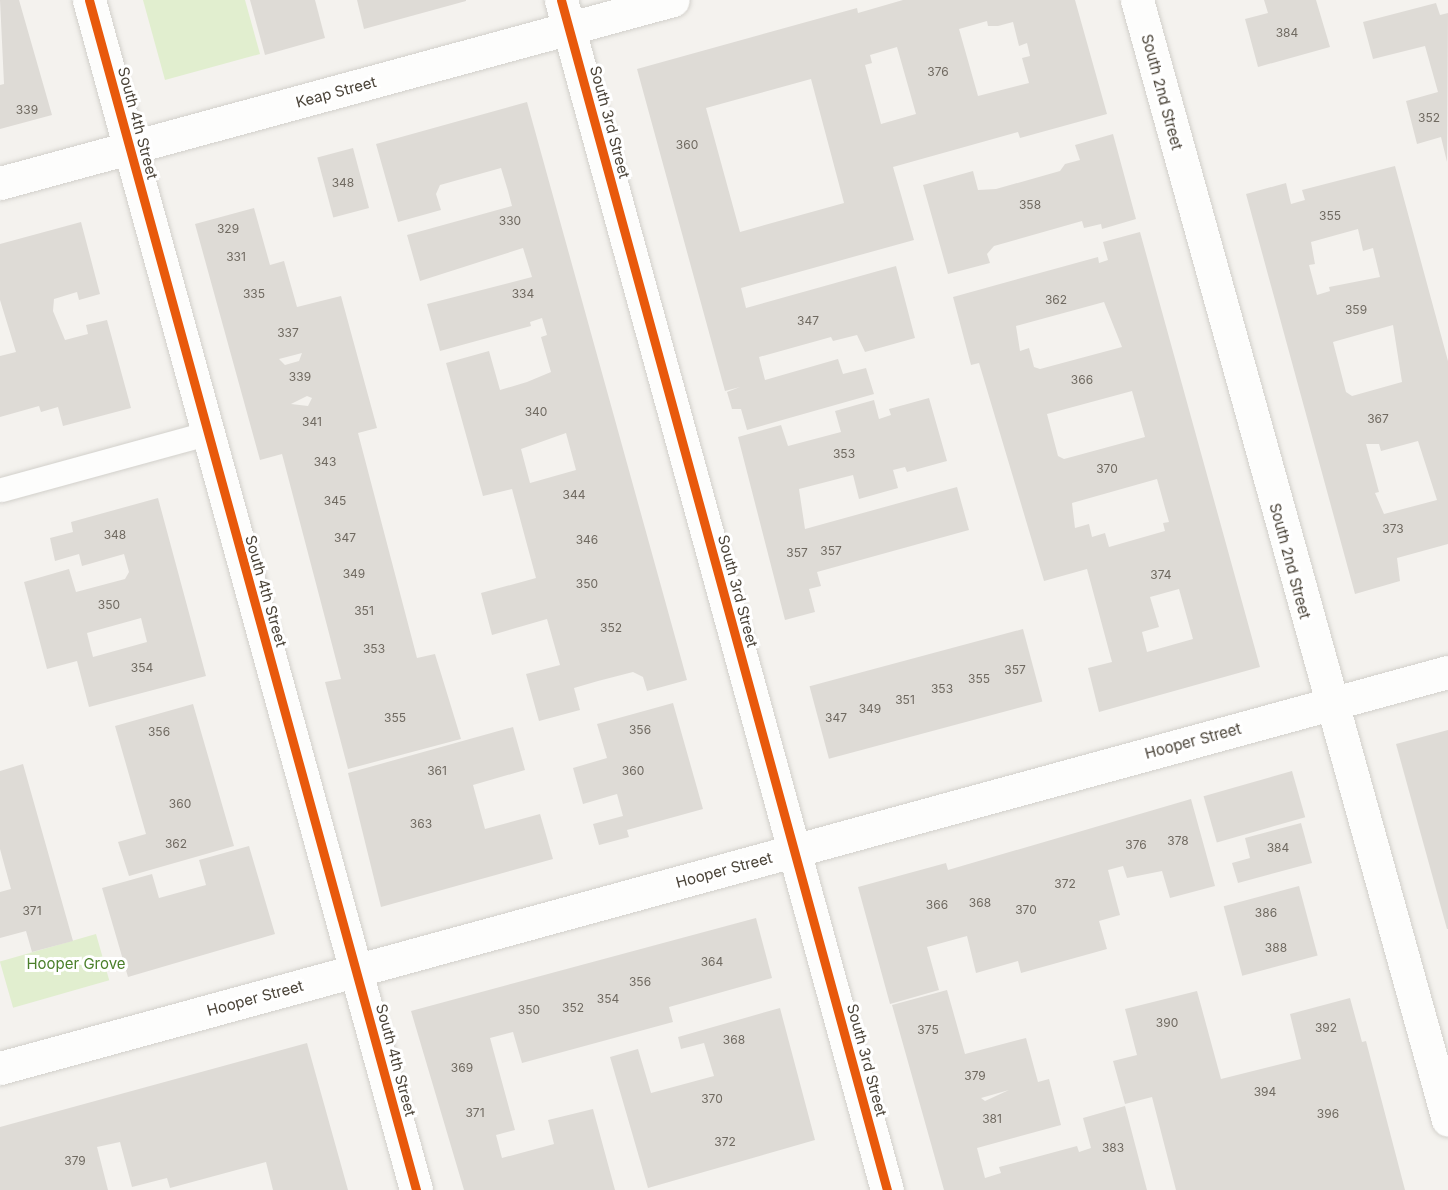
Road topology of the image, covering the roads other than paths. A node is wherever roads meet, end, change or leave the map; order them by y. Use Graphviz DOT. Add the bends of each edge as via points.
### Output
graph roads {
  1 [pos="89,0"];
  2 [pos="673,0"];
  3 [pos="1137,0"];
  4 [pos="565,14"];
  5 [pos="128,147"];
  6 [pos="0,183"];
  7 [pos="207,434"];
  8 [pos="2,490"];
  9 [pos="1448,672"];
  10 [pos="1330,704"];
  11 [pos="794,850"];
  12 [pos="356,971"];
  13 [pos="0,1068"];
  14 [pos="1448,1120"];
  15 [pos="416,1190"];
  16 [pos="887,1190"];
  1 -- 5 [label="street, South 4th Street"];
  2 -- 4 [label="street, Keap Street"];
  3 -- 10 [label="street, South 2nd Street"];
  4 -- 5 [label="street, Keap Street"];
  4 -- 11 [label="street, South 3rd Street"];
  5 -- 6 [label="street, Keap Street"];
  5 -- 7 [label="street, South 4th Street"];
  7 -- 8 [label="lane"];
  7 -- 12 [label="street, South 4th Street"];
  9 -- 10 [label="street, Hooper Street"];
  10 -- 11 [label="street, Hooper Street"];
  10 -- 14 [label="street, South 2nd Street"];
  11 -- 12 [label="street, Hooper Street"];
  11 -- 16 [label="street, South 3rd Street"];
  12 -- 13 [label="street, Hooper Street"];
  12 -- 15 [label="street, South 4th Street"];
}
